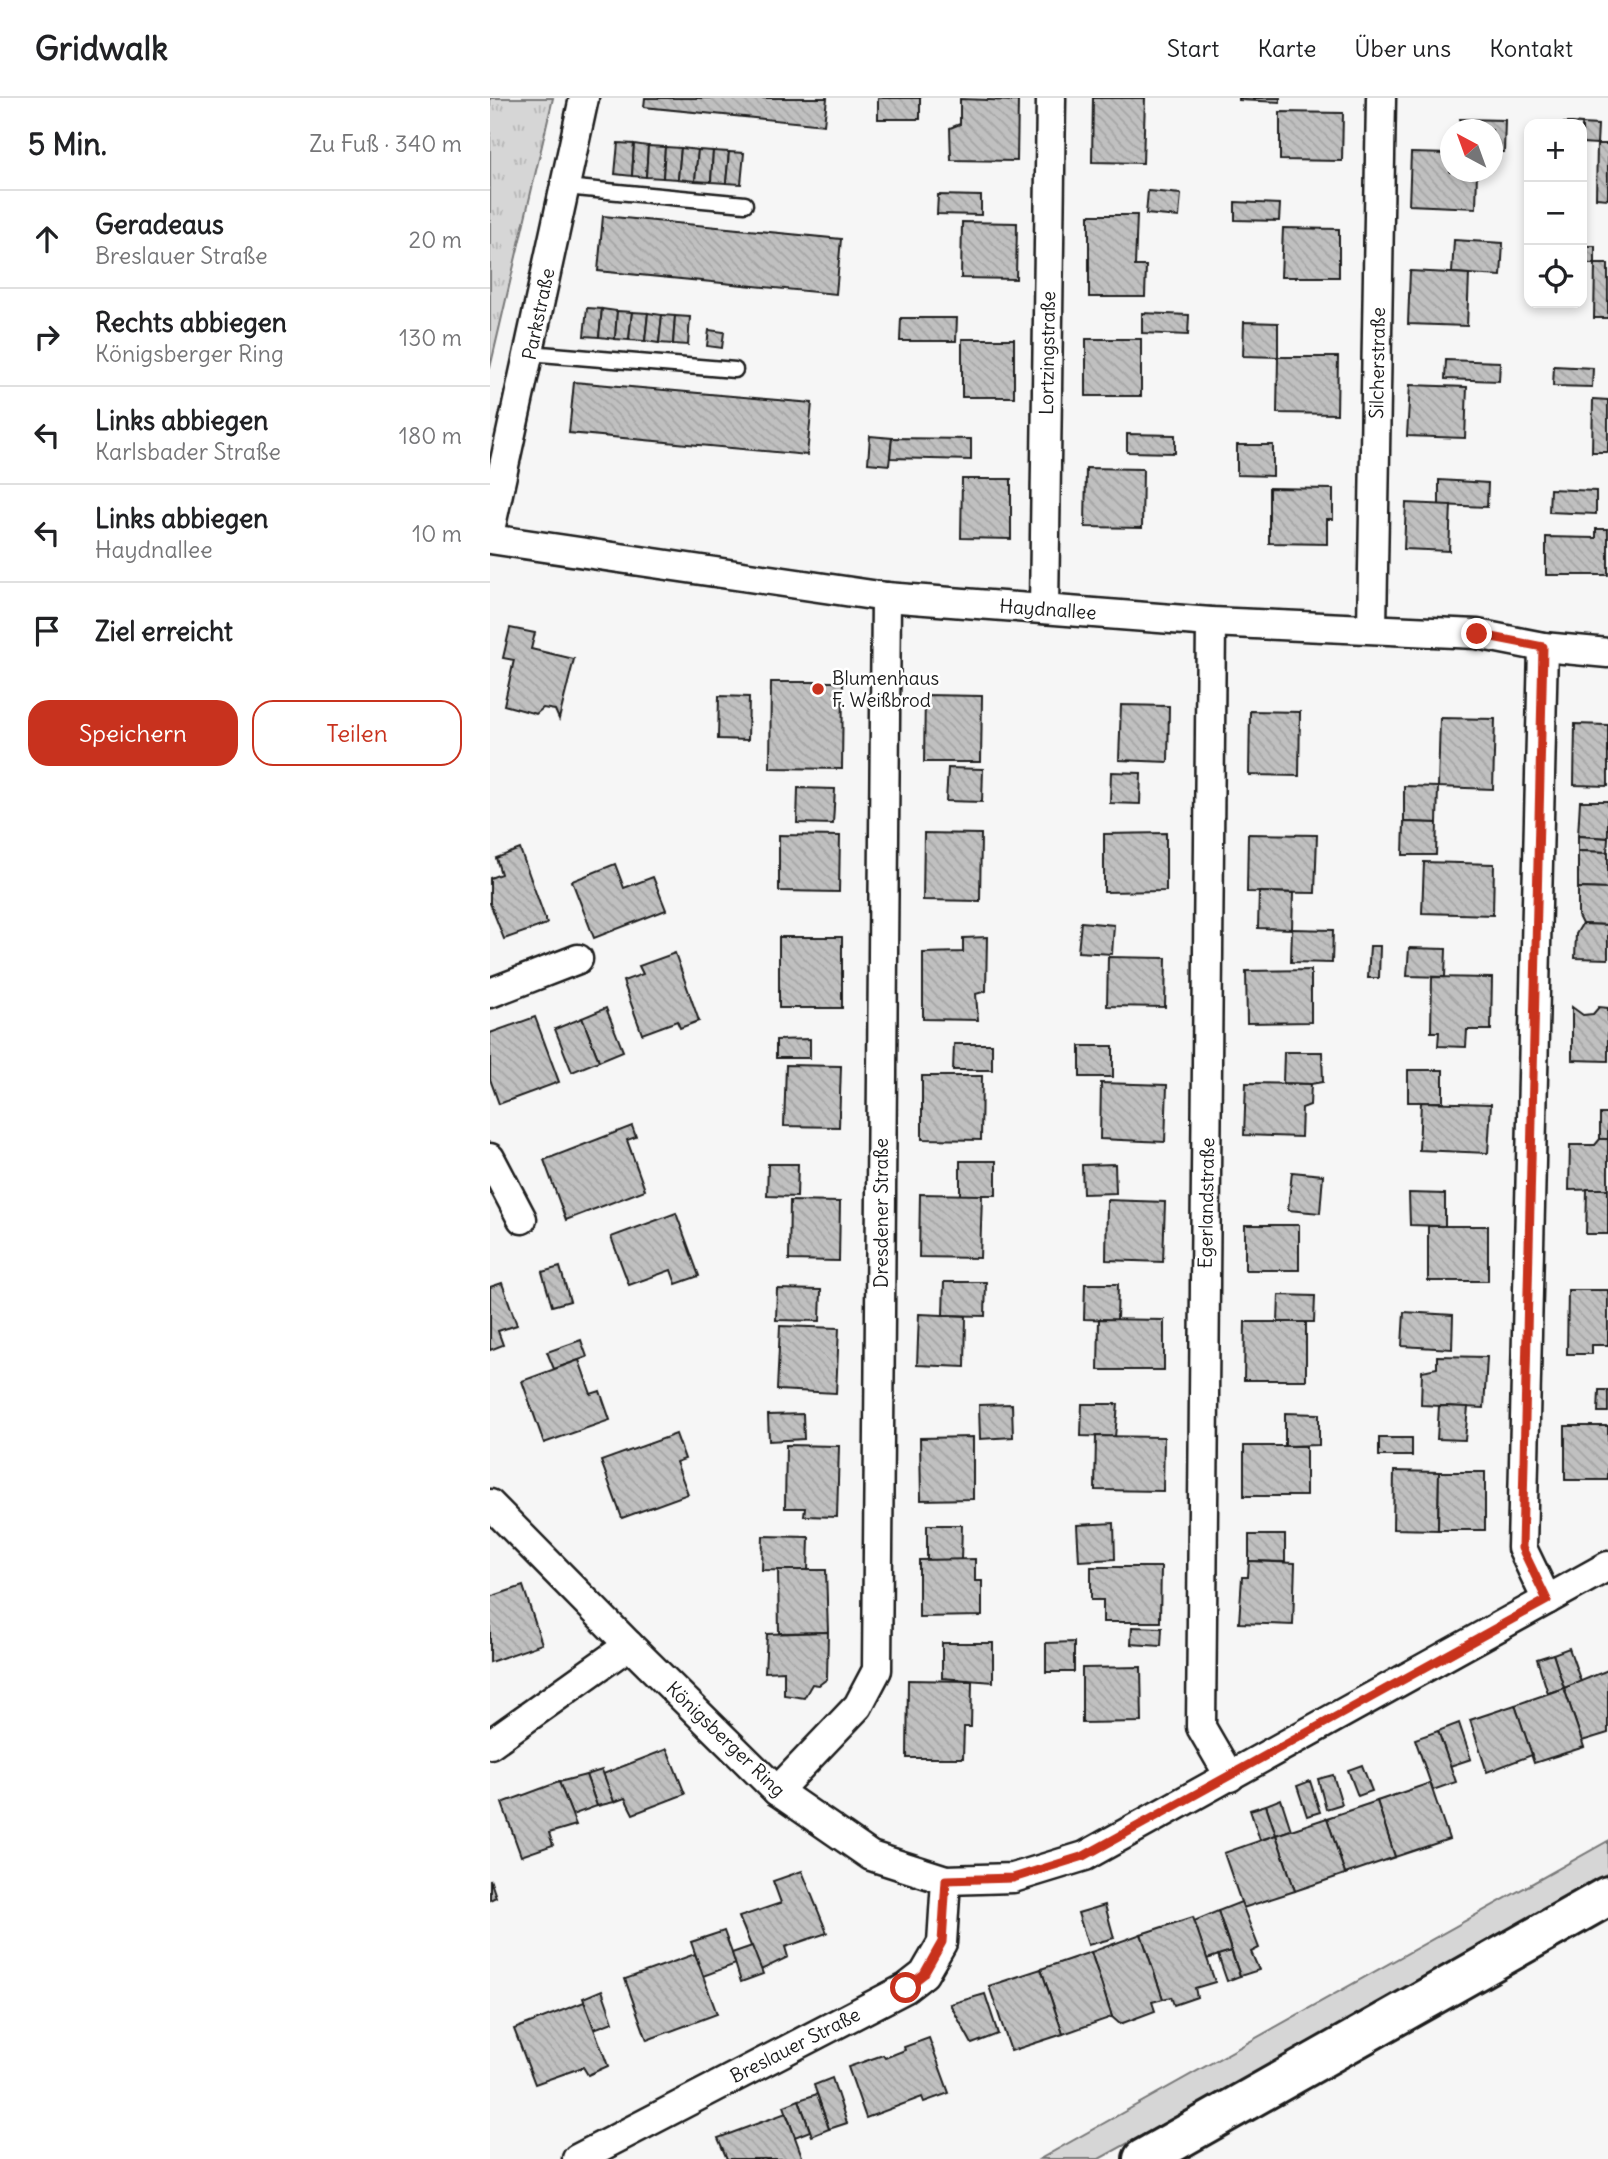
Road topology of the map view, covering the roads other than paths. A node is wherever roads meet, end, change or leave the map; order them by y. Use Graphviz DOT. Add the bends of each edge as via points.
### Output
graph roads {
  1 [pos="584,98"];
  2 [pos="1051,98"];
  3 [pos="1381,98"];
  4 [pos="565,187"];
  5 [pos="745,204"];
  6 [pos="529,352"];
  7 [pos="735,370"];
  8 [pos="490,530"];
  9 [pos="490,539"];
  10 [pos="886,597"];
  11 [pos="1044,609"];
  12 [pos="1211,622"];
  13 [pos="1372,628"];
  14 [pos="1543,647"];
  15 [pos="1608,653"];
  16 [pos="578,959"];
  17 [pos="490,993"];
  18 [pos="490,1158"];
  19 [pos="522,1219"];
  20 [pos="490,1504"];
  21 [pos="1608,1566"];
  22 [pos="1547,1600"];
  23 [pos="629,1645"];
  24 [pos="490,1744"];
  25 [pos="1230,1777"];
  26 [pos="777,1791"];
  27 [pos="946,1880"];
  28 [pos="1608,1896"];
  29 [pos="577,2159"];
  30 [pos="1143,2159"];
  1 -- 4 [label="street, Parkstraße"];
  2 -- 11 [label="street, Lortzingstraße"];
  3 -- 13 [label="street, Silcherstraße"];
  4 -- 5 [label="lane"];
  4 -- 6 [label="street, Parkstraße"];
  6 -- 7 [label="lane"];
  6 -- 8 [label="street, Parkstraße"];
  9 -- 10 [label="street, Haydnallee"];
  10 -- 11 [label="street, Haydnallee"];
  10 -- 26 [label="street, Dresdener Straße" via="877,1670 858,1706"];
  11 -- 12 [label="street, Haydnallee"];
  12 -- 13 [label="street, Haydnallee"];
  12 -- 25 [label="street, Egerlandstraße" via="1201,1727"];
  13 -- 14 [label="street, Haydnallee" via="1477,634"];
  14 -- 15 [label="street, Haydnallee"];
  14 -- 22 [label="street" via="1522,1548"];
  16 -- 17 [label="street"];
  18 -- 19 [label="street"];
  20 -- 23 [label="street, Königsberger Ring"];
  21 -- 22 [label="street, Königsberger Ring"];
  22 -- 25 [label="street, Königsberger Ring"];
  23 -- 24 [label="street"];
  23 -- 26 [label="street, Königsberger Ring"];
  25 -- 27 [label="street, Königsberger Ring" via="1084,1856 1013,1878"];
  26 -- 27 [label="street, Königsberger Ring" via="871,1856"];
  27 -- 29 [label="street, Breslauer Straße" via="942,1942 924,1974 906,1988"];
  28 -- 30 [label="main road"];
}
